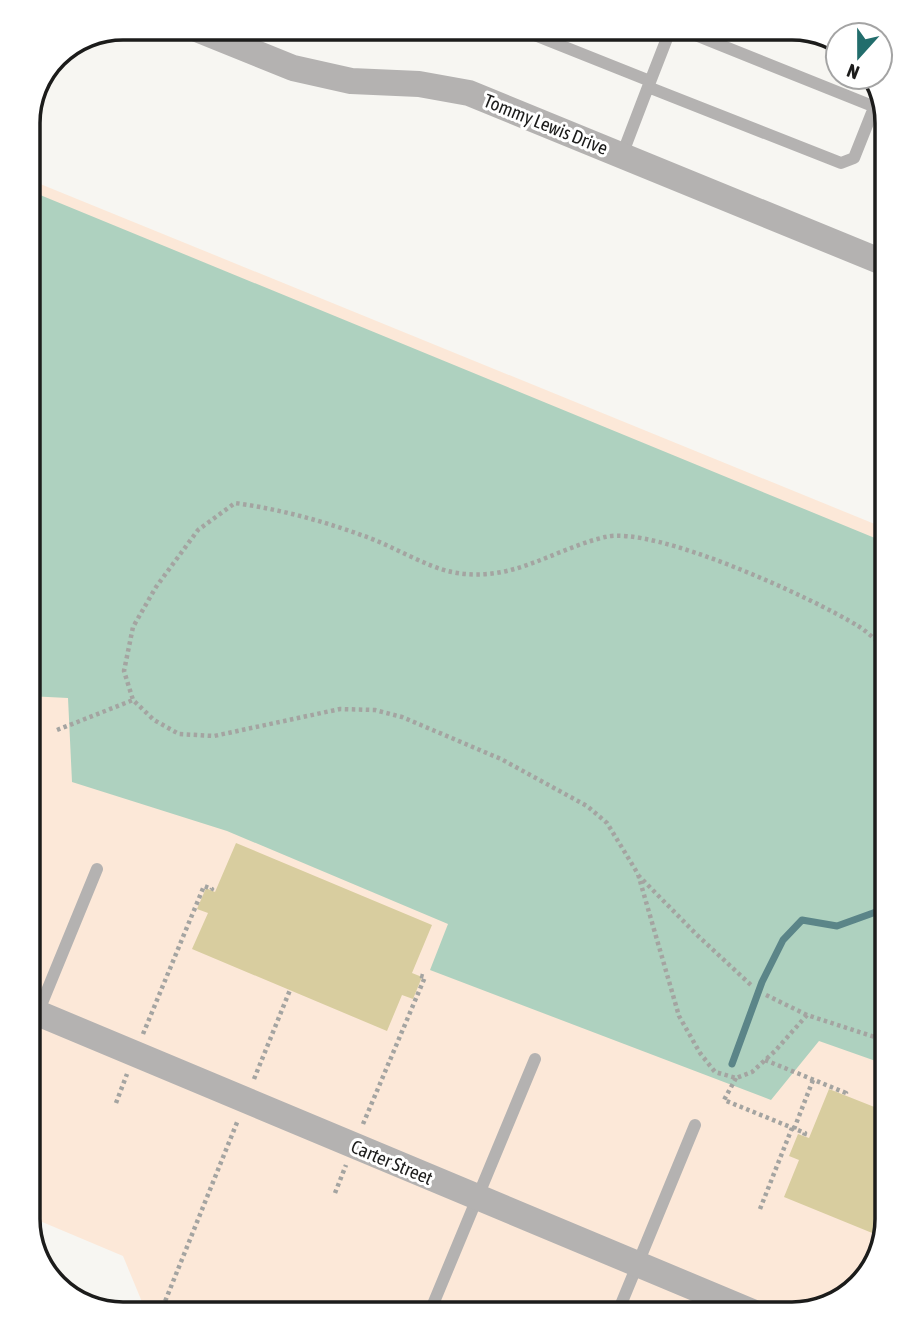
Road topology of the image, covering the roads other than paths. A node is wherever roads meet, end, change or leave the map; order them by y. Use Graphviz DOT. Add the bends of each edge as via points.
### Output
graph roads {
  1 [pos="226,40"];
  2 [pos="545,40"];
  3 [pos="666,40"];
  4 [pos="711,40"];
  5 [pos="649,84"];
  6 [pos="871,99"];
  7 [pos="873,110"];
  8 [pos="622,155"];
  9 [pos="875,259"];
  10 [pos="97,869"];
  11 [pos="40,999"];
  12 [pos="40,1023"];
  13 [pos="535,1059"];
  14 [pos="695,1125"];
  15 [pos="478,1198"];
  16 [pos="638,1264"];
  17 [pos="434,1302"];
  18 [pos="622,1302"];
  19 [pos="728,1302"];
  1 -- 8 [label="street, Tommy Lewis Drive" via="293,68 351,81 419,84 469,93"];
  2 -- 5 [label="lane"];
  3 -- 5 [label="lane"];
  4 -- 6 [label="lane"];
  5 -- 7 [label="lane" via="841,163 853,158"];
  5 -- 8 [label="lane"];
  8 -- 9 [label="street, Tommy Lewis Drive"];
  10 -- 11 [label="lane"];
  12 -- 15 [label="street, Carter Street" via="135,1055"];
  13 -- 15 [label="lane"];
  14 -- 16 [label="lane"];
  15 -- 16 [label="street, Carter Street"];
  15 -- 17 [label="lane"];
  16 -- 18 [label="lane"];
  16 -- 19 [label="street, Carter Street"];
}
